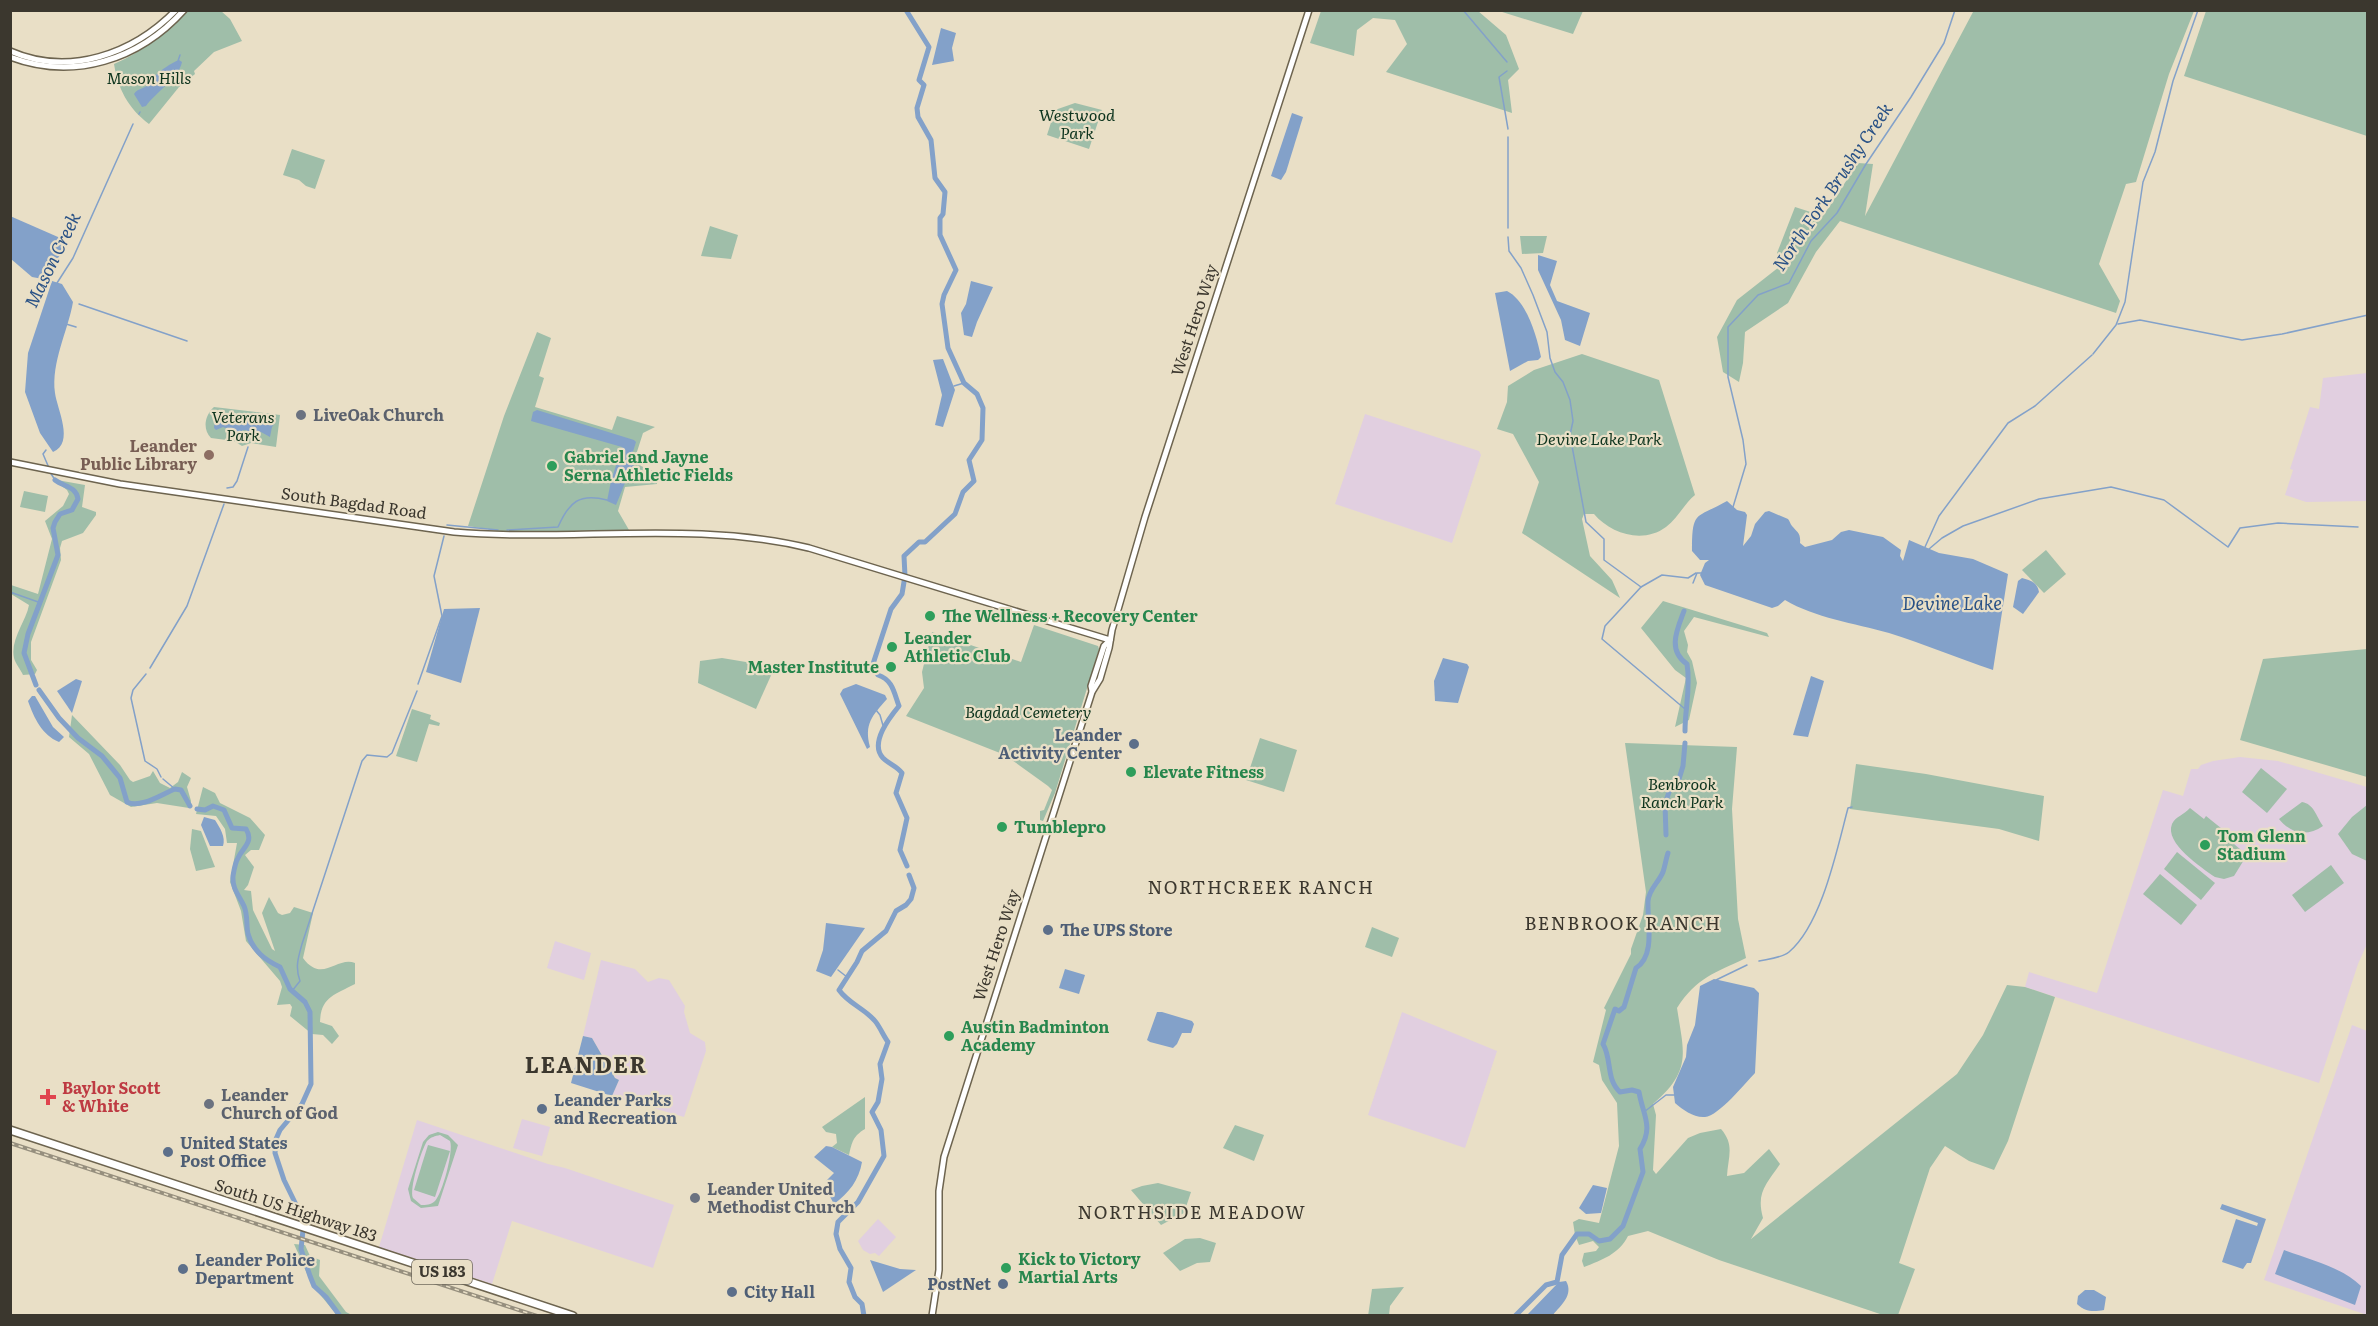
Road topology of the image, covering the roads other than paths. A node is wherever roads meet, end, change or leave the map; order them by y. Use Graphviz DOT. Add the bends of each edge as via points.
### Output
graph roads {
  1 [pos="176,10"];
  2 [pos="184,10"];
  3 [pos="1309,10"];
  4 [pos="10,51"];
  5 [pos="10,57"];
  6 [pos="10,462"];
  7 [pos="1110,640"];
  8 [pos="10,1130"];
  9 [pos="573,1316"];
  10 [pos="932,1316"];
  1 -- 4 [label="main road" via="160,27 123,50 90,60 45,61"];
  2 -- 5 [label="main road" via="150,41 109,61 60,68"];
  3 -- 7 [label="main road, West Hero Way" via="1145,517"];
  6 -- 7 [label="main road, South Bagdad Road" via="120,484 454,532 503,536 747,536 793,544"];
  7 -- 10 [label="main road, West Hero Way" via="944,1157 939,1191 939,1270"];
  8 -- 9 [label="main road, South US Highway 183 / US 183"];
}
